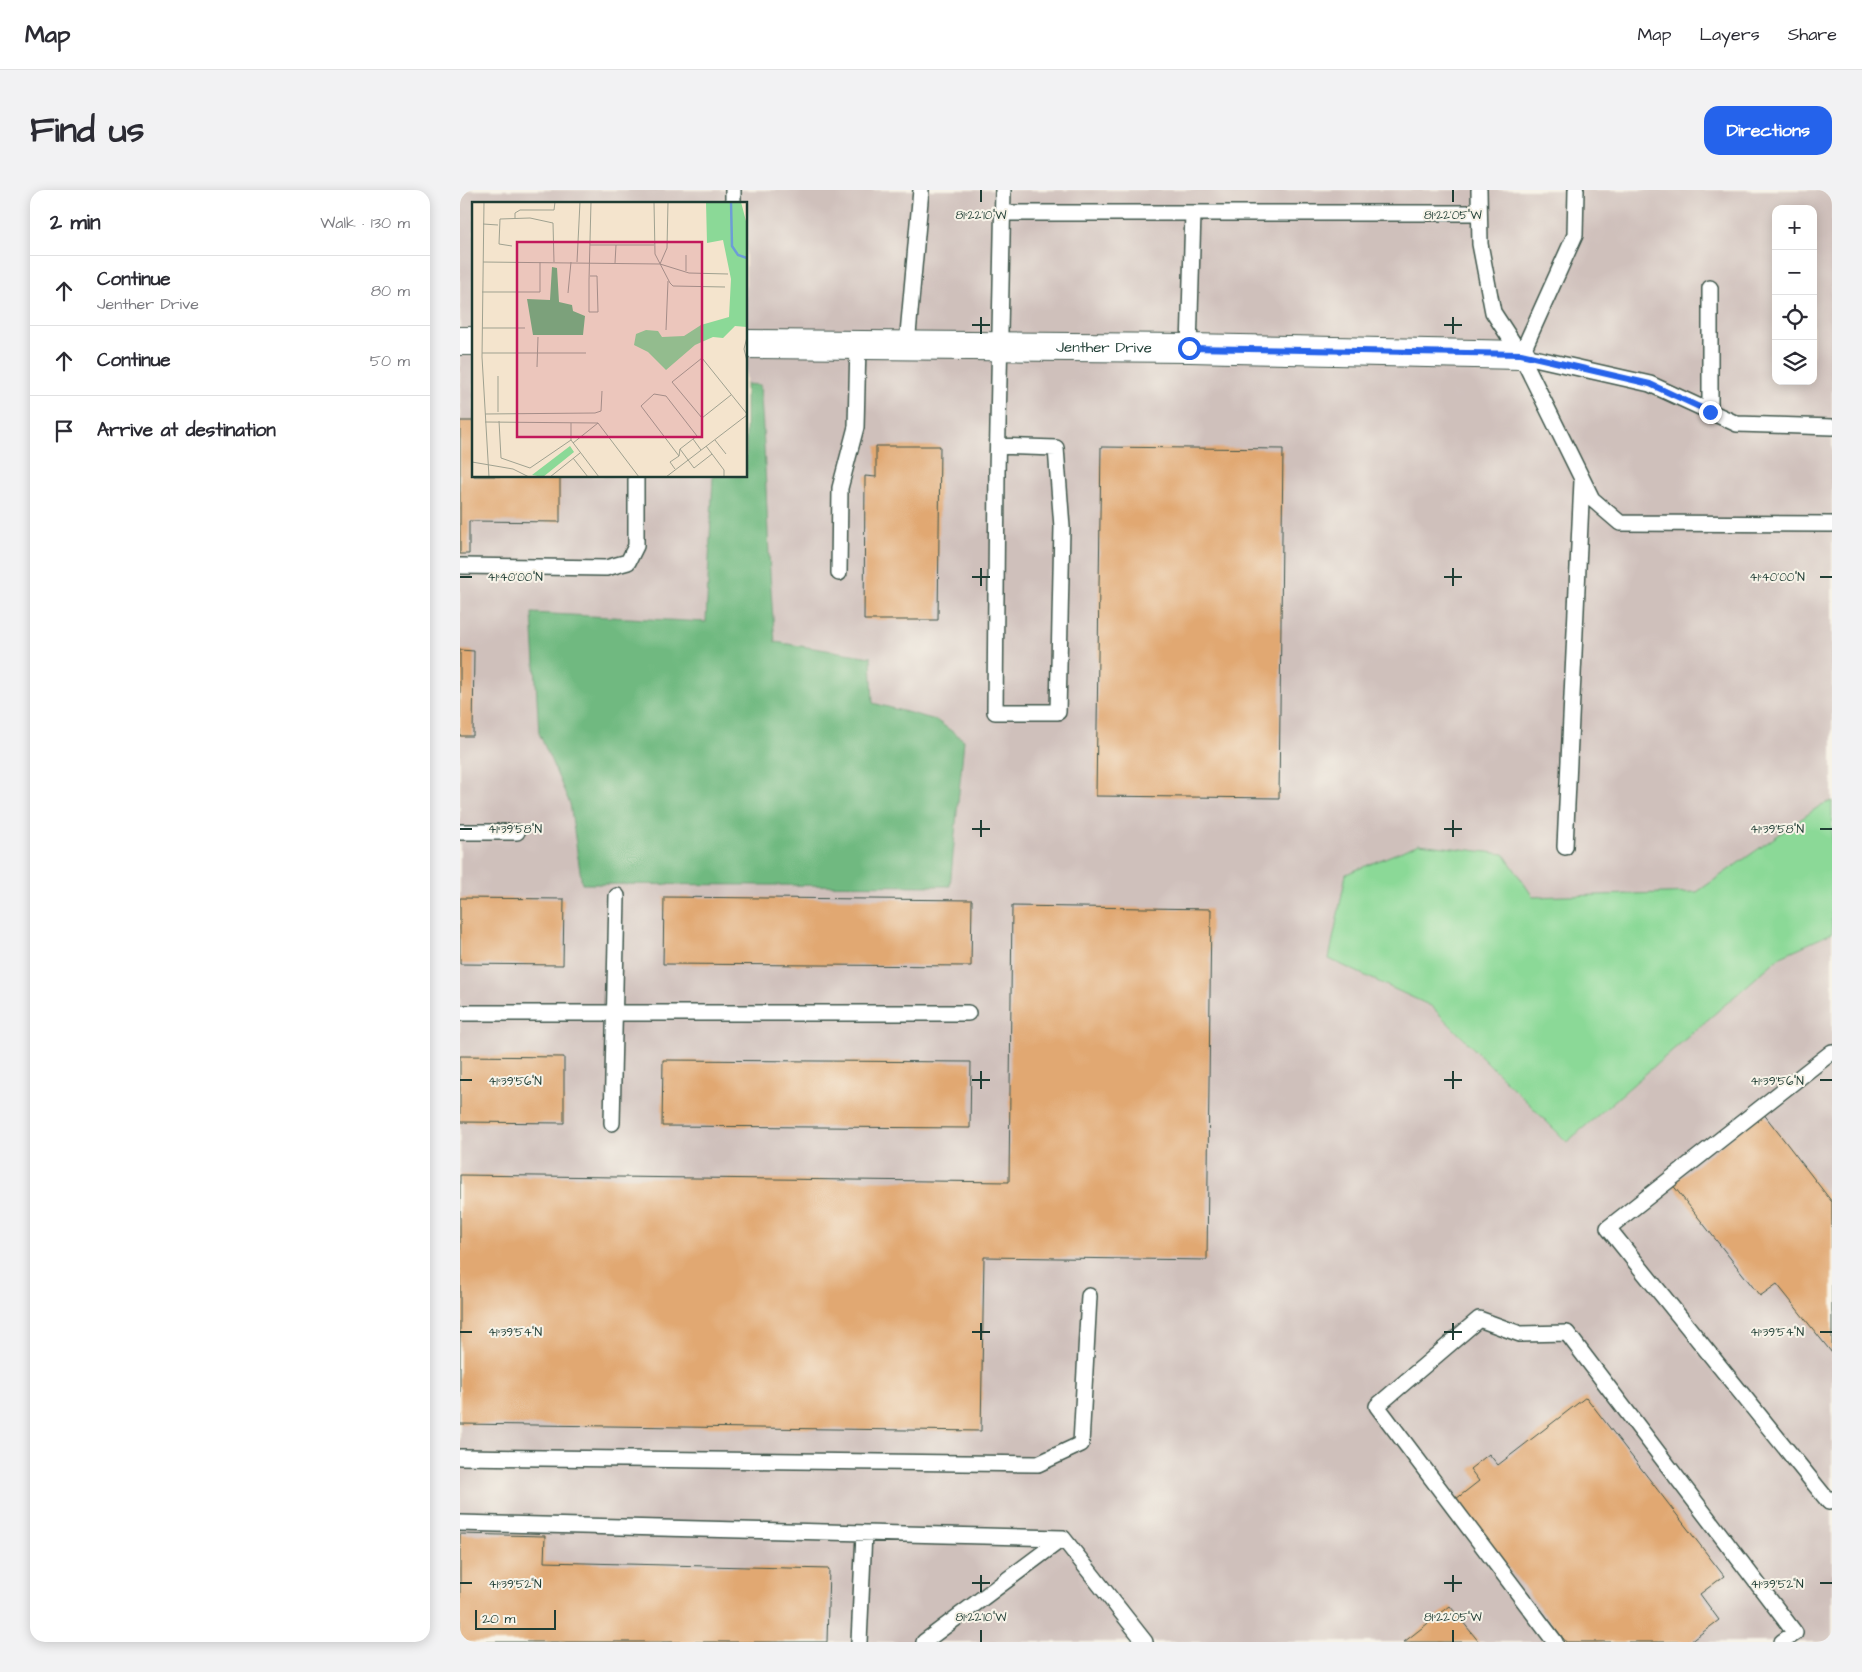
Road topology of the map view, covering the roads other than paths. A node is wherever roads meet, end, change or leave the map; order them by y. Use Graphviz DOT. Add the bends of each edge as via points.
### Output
graph roads {
  1 [pos="920,190"];
  2 [pos="1004,190"];
  3 [pos="1479,190"];
  4 [pos="1576,190"];
  5 [pos="1003,213"];
  6 [pos="1193,213"];
  7 [pos="1479,213"];
  8 [pos="1710,288"];
  9 [pos="748,344"];
  10 [pos="858,345"];
  11 [pos="907,345"];
  12 [pos="1001,346"];
  13 [pos="1189,348"];
  14 [pos="1521,354"];
  15 [pos="1710,412"];
  16 [pos="1832,426"];
  17 [pos="998,446"];
  18 [pos="636,478"];
  19 [pos="1582,480"];
  20 [pos="1832,524"];
  21 [pos="460,566"];
  22 [pos="839,573"];
  23 [pos="460,832"];
  24 [pos="517,832"];
  25 [pos="1565,847"];
  26 [pos="617,896"];
  27 [pos="460,1013"];
  28 [pos="615,1013"];
  29 [pos="968,1013"];
  30 [pos="1832,1052"];
  31 [pos="612,1123"];
  32 [pos="1089,1296"];
  33 [pos="460,1457"];
  34 [pos="1832,1499"];
  35 [pos="460,1523"];
  36 [pos="864,1533"];
  37 [pos="1063,1538"];
  38 [pos="859,1642"];
  39 [pos="924,1642"];
  40 [pos="1145,1642"];
  41 [pos="1555,1642"];
  42 [pos="1782,1642"];
  1 -- 11 [label="lane"];
  2 -- 5 [label="lane"];
  3 -- 7 [label="lane"];
  4 -- 14 [label="lane" via="1575,235"];
  5 -- 6 [label="lane"];
  5 -- 12 [label="lane"];
  6 -- 7 [label="lane"];
  6 -- 13 [label="lane"];
  7 -- 14 [label="lane" via="1480,244 1493,312"];
  8 -- 15 [label="lane"];
  9 -- 10 [label="street, Jenther Drive"];
  10 -- 11 [label="street, Jenther Drive"];
  10 -- 22 [label="lane" via="856,428 840,488"];
  11 -- 12 [label="street, Jenther Drive"];
  12 -- 13 [label="street, Jenther Drive"];
  12 -- 17 [label="lane"];
  13 -- 14 [label="street, Jenther Drive"];
  14 -- 15 [label="lane" via="1650,384"];
  14 -- 19 [label="lane"];
  15 -- 16 [label="lane" via="1737,424"];
  17 -- 17 [label="lane" via="995,712 1058,712 1062,527 1056,448"];
  18 -- 21 [label="lane" via="636,546 628,562 606,568"];
  19 -- 20 [label="lane" via="1592,500 1620,523"];
  19 -- 25 [label="lane"];
  23 -- 24 [label="lane"];
  26 -- 28 [label="lane"];
  27 -- 28 [label="lane"];
  28 -- 29 [label="lane"];
  28 -- 31 [label="lane"];
  30 -- 34 [label="lane" via="1608,1228 1828,1502"];
  32 -- 33 [label="lane" via="1081,1444 1038,1464"];
  35 -- 36 [label="lane"];
  36 -- 37 [label="lane"];
  36 -- 38 [label="lane"];
  37 -- 39 [label="lane"];
  37 -- 40 [label="lane"];
  41 -- 42 [label="lane" via="1377,1406 1479,1319 1520,1334 1567,1333 1795,1633"];
}
